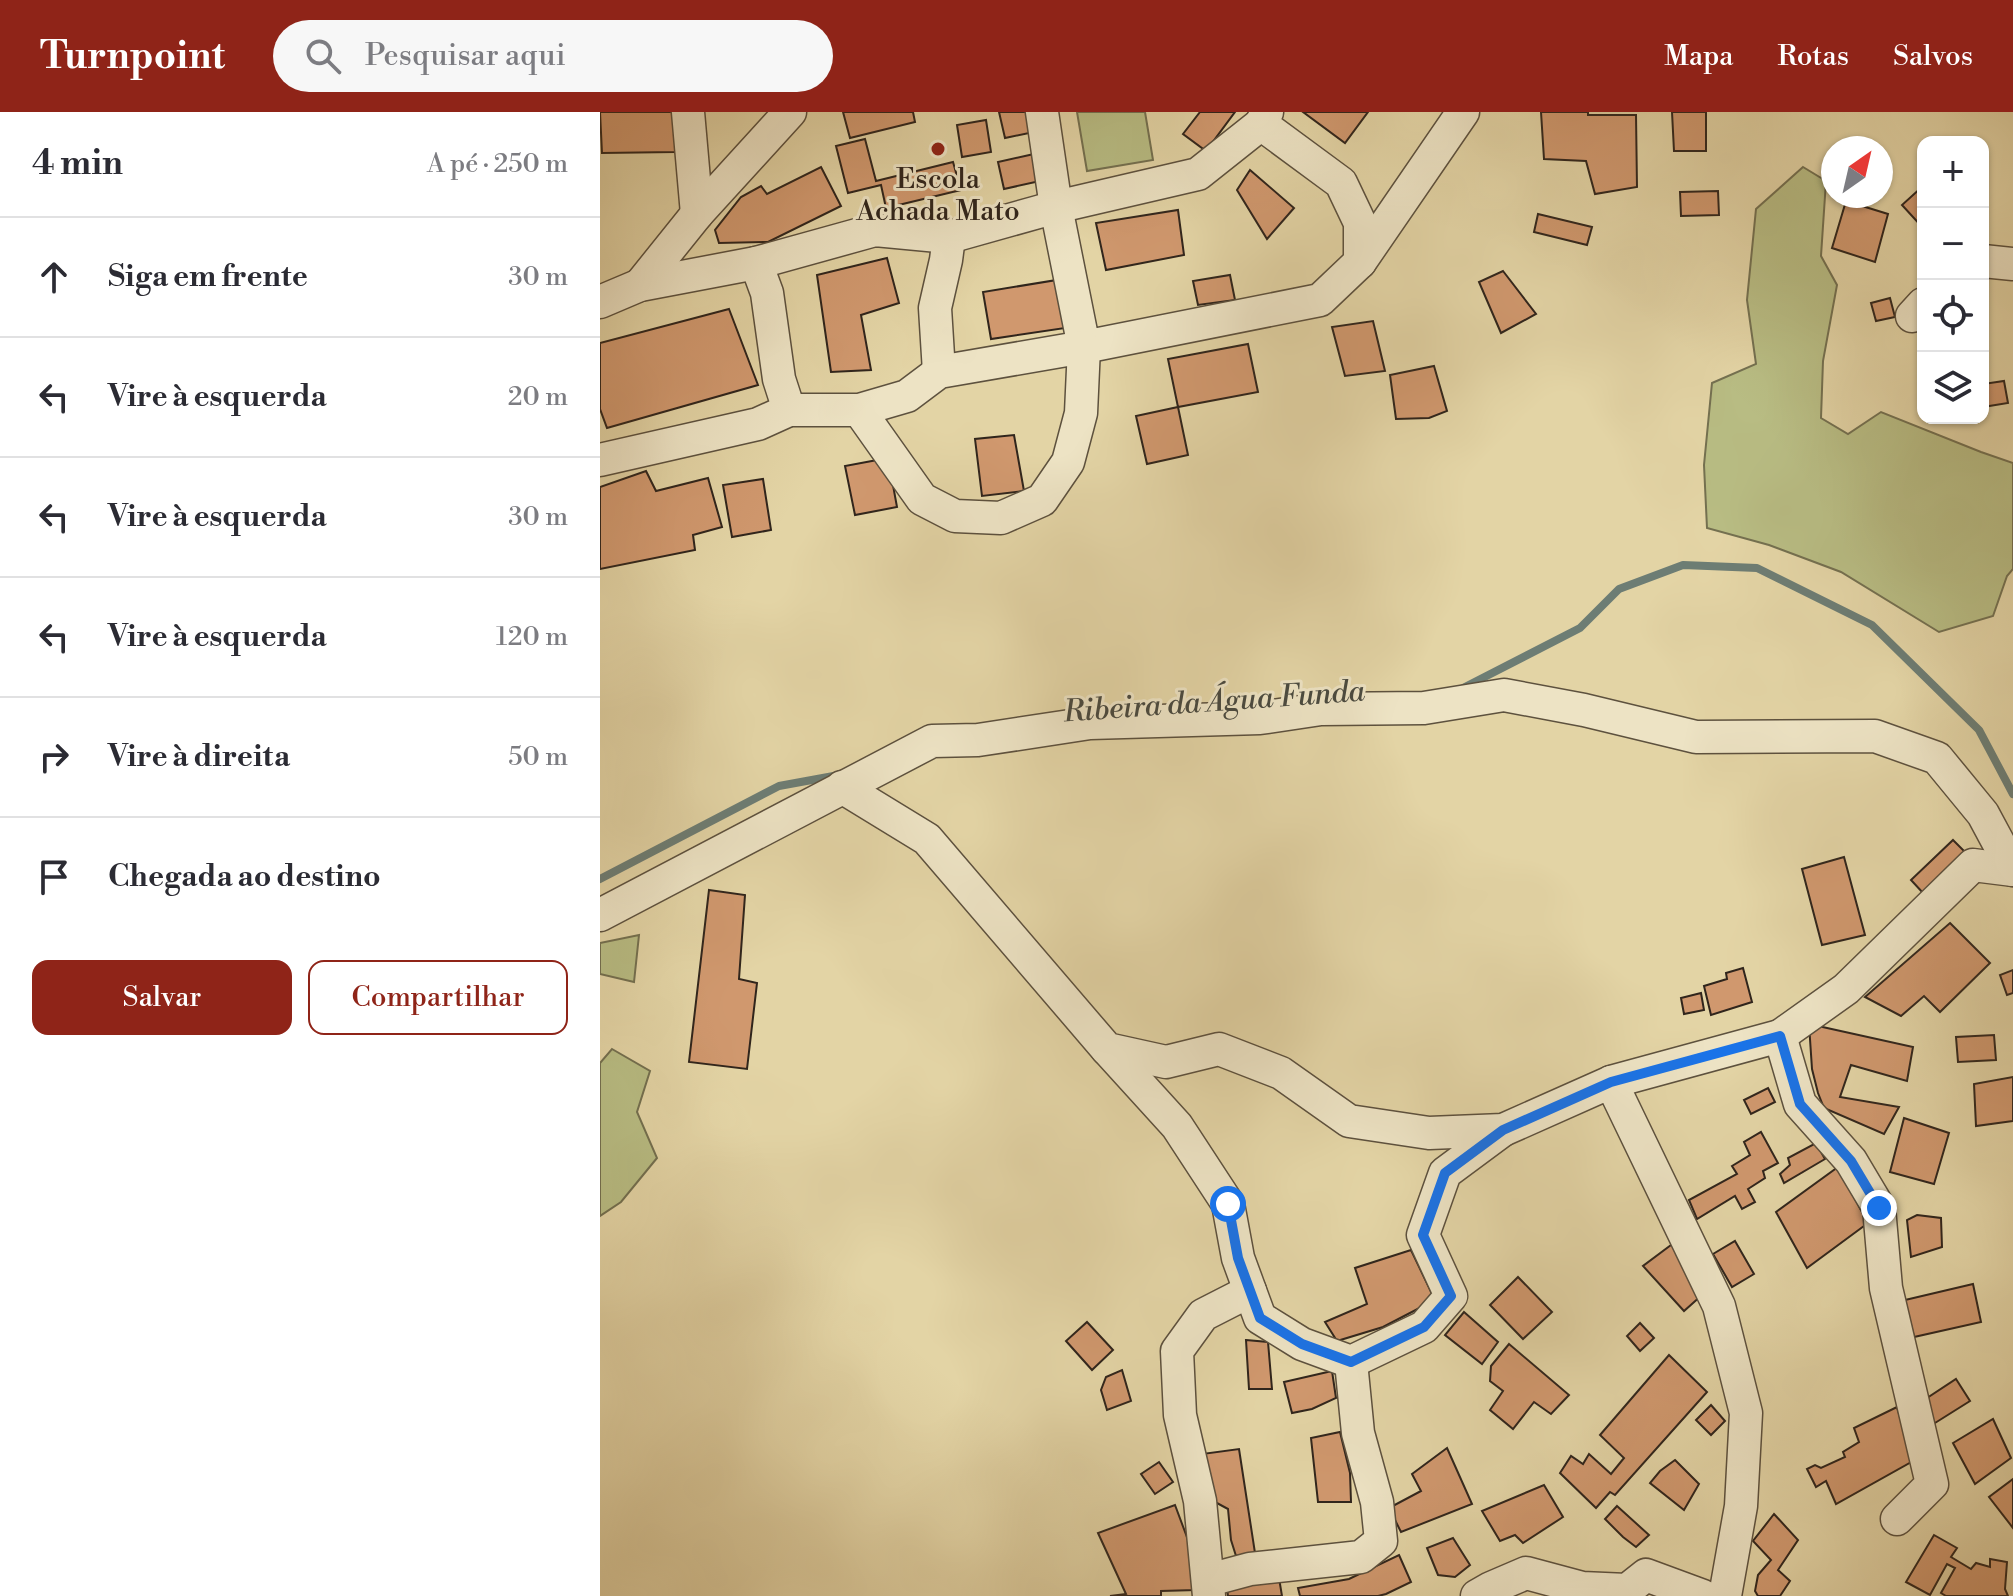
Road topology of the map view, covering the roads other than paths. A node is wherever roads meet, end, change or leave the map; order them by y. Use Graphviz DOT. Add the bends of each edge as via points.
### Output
graph roads {
  1 [pos="688,112"];
  2 [pos="790,112"];
  3 [pos="1042,112"];
  4 [pos="1463,112"];
  5 [pos="1264,118"];
  6 [pos="1056,207"];
  7 [pos="697,214"];
  8 [pos="949,237"];
  9 [pos="1360,262"];
  10 [pos="1989,262"];
  11 [pos="756,263"];
  12 [pos="2013,264"];
  13 [pos="640,285"];
  14 [pos="600,302"];
  15 [pos="1084,347"];
  16 [pos="939,372"];
  17 [pos="789,410"];
  18 [pos="859,410"];
  19 [pos="600,460"];
  20 [pos="842,787"];
  21 [pos="2013,870"];
  22 [pos="600,915"];
  23 [pos="1780,1036"];
  24 [pos="1107,1049"];
  25 [pos="1611,1082"];
  26 [pos="1503,1130"];
  27 [pos="1250,1291"];
  28 [pos="1351,1362"];
  29 [pos="1897,1519"];
  30 [pos="1209,1588"];
  31 [pos="1477,1596"];
  32 [pos="1703,1596"];
  33 [pos="1725,1596"];
  1 -- 7 [label="street"];
  2 -- 7 [label="street"];
  3 -- 6 [label="street"];
  4 -- 9 [label="street"];
  5 -- 6 [label="street" via="1198,174"];
  5 -- 9 [label="street" via="1341,183 1360,223"];
  6 -- 8 [label="street"];
  6 -- 15 [label="street"];
  7 -- 13 [label="street"];
  8 -- 11 [label="street" via="875,230"];
  8 -- 16 [label="street" via="935,308"];
  9 -- 15 [label="street" via="1320,300"];
  10 -- 12 [label="street"];
  11 -- 13 [label="street"];
  11 -- 17 [label="street" via="767,293 779,379"];
  13 -- 14 [label="street"];
  15 -- 16 [label="street"];
  15 -- 18 [label="street" via="1081,413 1068,462 1042,500 1001,518 955,516 922,499"];
  16 -- 18 [label="street" via="907,396"];
  17 -- 18 [label="street"];
  17 -- 19 [label="street" via="758,424"];
  20 -- 21 [label="street" via="932,741 978,740 1090,723 1424,708 1504,695 1696,737 1875,736 1937,758 1983,814"];
  20 -- 22 [label="street"];
  20 -- 24 [label="street" via="927,839"];
  21 -- 23 [label="street" via="1973,865 1846,989"];
  23 -- 25 [label="street"];
  23 -- 29 [label="street" via="1800,1104 1851,1161 1879,1208 1886,1288 1932,1484"];
  24 -- 26 [label="street" via="1166,1062 1219,1049 1281,1073 1349,1121 1429,1133"];
  24 -- 27 [label="street" via="1177,1126 1228,1204"];
  25 -- 26 [label="street"];
  25 -- 33 [label="street" via="1719,1306 1746,1413 1741,1506"];
  26 -- 28 [label="street" via="1445,1173 1423,1235 1451,1296 1424,1327"];
  27 -- 28 [label="street" via="1260,1318 1302,1344"];
  27 -- 30 [label="street" via="1203,1315 1177,1351 1180,1415 1200,1501"];
  28 -- 30 [label="street" via="1358,1433 1377,1502 1381,1541 1361,1557 1250,1569"];
  31 -- 32 [label="street" via="1526,1573 1582,1588 1627,1590 1646,1575"];
}
